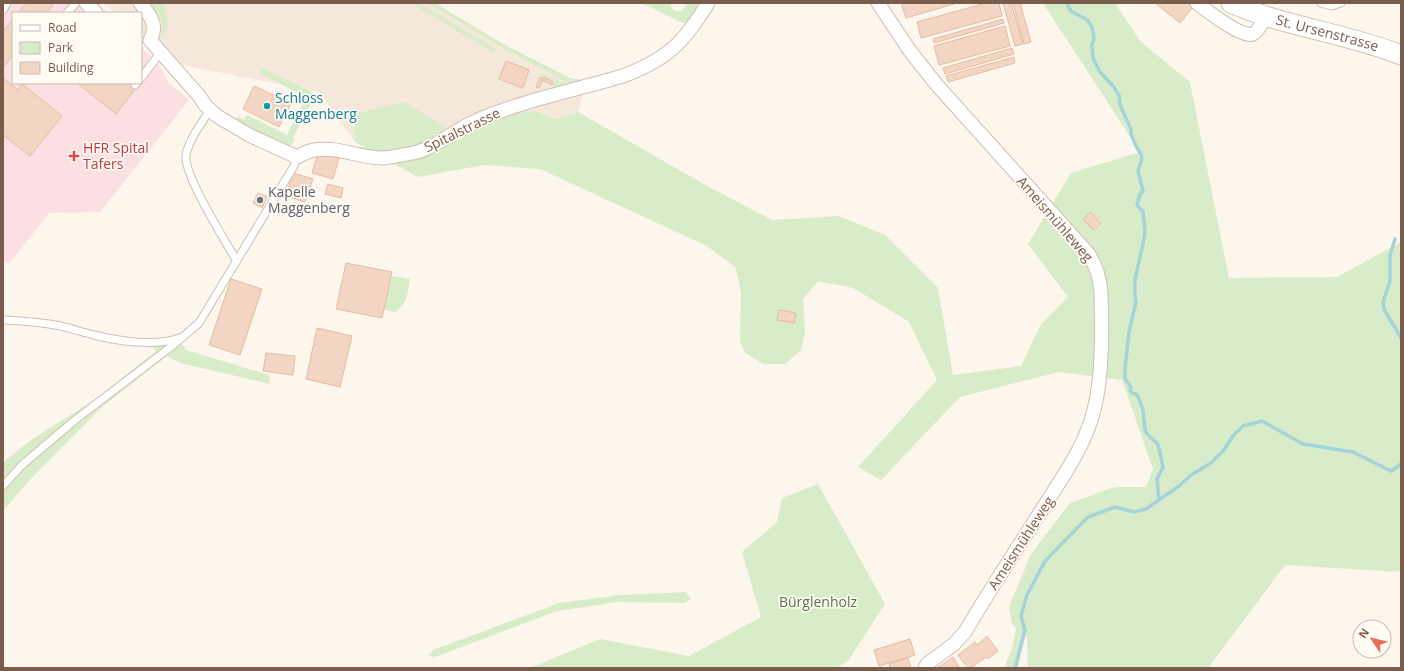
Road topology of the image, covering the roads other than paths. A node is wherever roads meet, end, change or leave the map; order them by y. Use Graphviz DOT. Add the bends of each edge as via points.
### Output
graph roads {
  1 [pos="7,3"];
  2 [pos="76,3"];
  3 [pos="86,3"];
  4 [pos="140,3"];
  5 [pos="708,3"];
  6 [pos="878,3"];
  7 [pos="1197,3"];
  8 [pos="1231,3"];
  9 [pos="1321,3"];
  10 [pos="1341,3"];
  11 [pos="3,10"];
  12 [pos="68,12"];
  13 [pos="95,12"];
  14 [pos="1265,16"];
  15 [pos="146,42"];
  16 [pos="161,52"];
  17 [pos="1401,55"];
  18 [pos="142,77"];
  19 [pos="210,110"];
  20 [pos="297,157"];
  21 [pos="236,260"];
  22 [pos="3,320"];
  23 [pos="183,336"];
  24 [pos="3,486"];
  25 [pos="925,668"];
  1 -- 11 [label="lane"];
  2 -- 12 [label="lane"];
  3 -- 13 [label="street"];
  4 -- 15 [label="street" via="154,23 154,32"];
  5 -- 20 [label="street, Spitalstrasse" via="691,30 673,49 652,63 622,76 506,109 478,120 415,153 383,158 327,148 312,150"];
  6 -- 25 [label="street, Ameismühleweg" via="936,84 1083,247 1096,266 1101,292 1098,386 1094,410 1083,440 1062,479 964,632 954,644"];
  7 -- 14 [label="street" via="1246,35 1255,33"];
  8 -- 14 [label="main road, St. Ursenstrasse"];
  9 -- 10 [label="lane" via="1332,6"];
  14 -- 17 [label="main road, St. Ursenstrasse"];
  15 -- 16 [label="street"];
  16 -- 18 [label="lane"];
  16 -- 19 [label="street"];
  19 -- 20 [label="street" via="249,134"];
  19 -- 21 [label="lane" via="187,150 188,170"];
  20 -- 21 [label="lane" via="294,166"];
  21 -- 23 [label="lane" via="199,323"];
  22 -- 23 [label="lane" via="56,325 94,335 144,342 169,342"];
  23 -- 24 [label="lane" via="75,420"];
}
